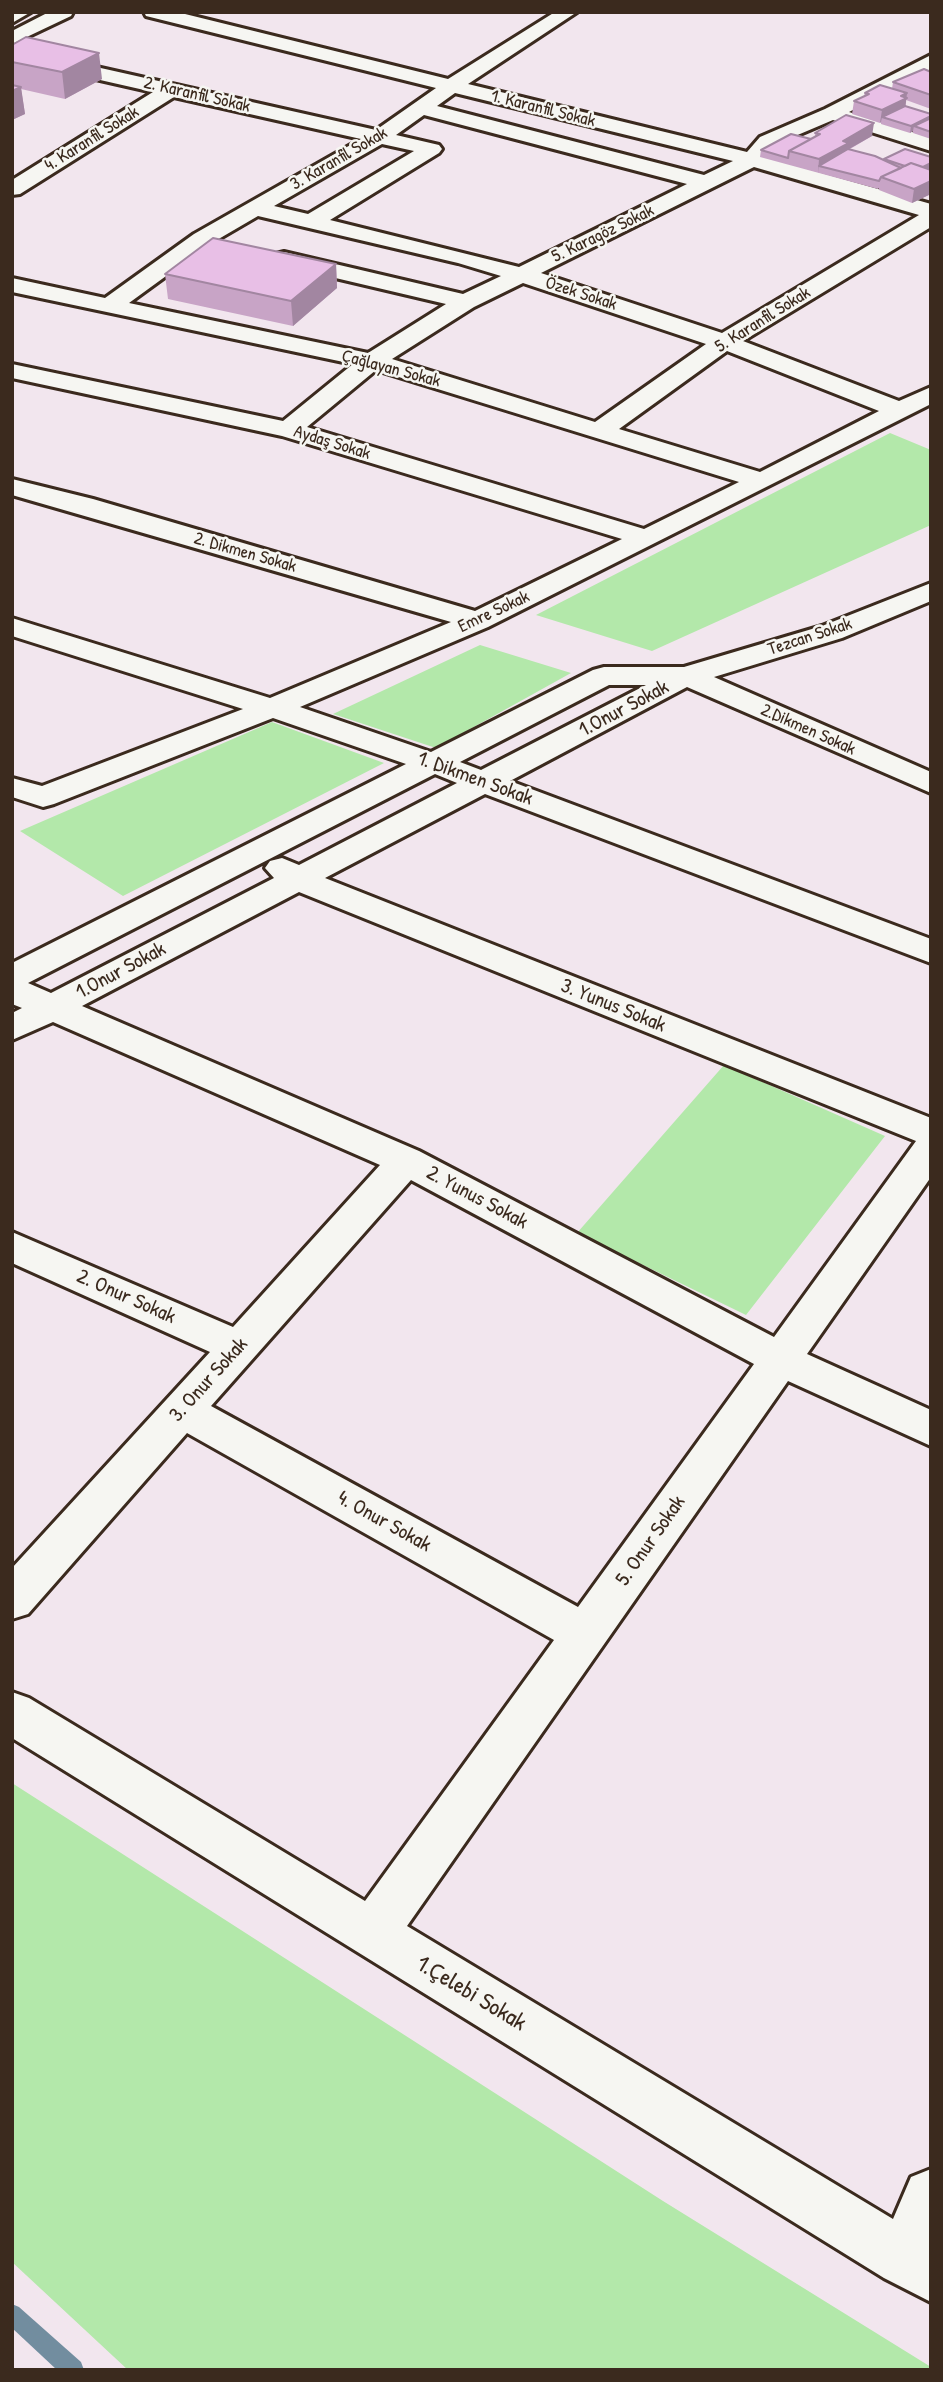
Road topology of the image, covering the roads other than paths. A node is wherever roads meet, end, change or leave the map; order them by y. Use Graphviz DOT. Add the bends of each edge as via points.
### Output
graph roads {
  1 [pos="22,12"];
  2 [pos="64,12"];
  3 [pos="153,12"];
  4 [pos="562,13"];
  5 [pos="12,18"];
  6 [pos="12,38"];
  7 [pos="12,54"];
  8 [pos="930,63"];
  9 [pos="451,86"];
  10 [pos="172,89"];
  11 [pos="422,108"];
  12 [pos="832,113"];
  13 [pos="381,136"];
  14 [pos="931,145"];
  15 [pos="752,160"];
  16 [pos="708,183"];
  17 [pos="12,189"];
  18 [pos="253,208"];
  19 [pos="931,211"];
  20 [pos="931,217"];
  21 [pos="311,222"];
  22 [pos="202,239"];
  23 [pos="229,245"];
  24 [pos="268,255"];
  25 [pos="520,274"];
  26 [pos="12,285"];
  27 [pos="466,302"];
  28 [pos="109,306"];
  29 [pos="724,342"];
  30 [pos="372,361"];
  31 [pos="12,371"];
  32 [pos="931,394"];
  33 [pos="900,410"];
  34 [pos="288,430"];
  35 [pos="600,430"];
  36 [pos="762,481"];
  37 [pos="12,487"];
  38 [pos="646,538"];
  39 [pos="931,592"];
  40 [pos="478,621"];
  41 [pos="12,627"];
  42 [pos="686,676"];
  43 [pos="272,708"];
  44 [pos="434,763"];
  45 [pos="485,782"];
  46 [pos="931,784"];
  47 [pos="12,787"];
  48 [pos="261,852"];
  49 [pos="295,878"];
  50 [pos="931,952"];
  51 [pos="12,977"];
  52 [pos="12,990"];
  53 [pos="55,1007"];
  54 [pos="12,1028"];
  55 [pos="931,1133"];
  56 [pos="931,1148"];
  57 [pos="406,1161"];
  58 [pos="12,1246"];
  59 [pos="239,1348"];
  60 [pos="780,1359"];
  61 [pos="182,1410"];
  62 [pos="931,1430"];
  63 [pos="12,1600"];
  64 [pos="585,1634"];
  65 [pos="12,1713"];
  66 [pos="372,1934"];
  67 [pos="931,2197"];
  68 [pos="917,2266"];
  1 -- 5 [label="main road"];
  2 -- 6 [label="main road"];
  3 -- 9 [label="main road, 1. Karanfil Sokak"];
  4 -- 9 [label="main road, 3. Karanfil Sokak"];
  7 -- 10 [label="main road, 2. Karanfil Sokak"];
  8 -- 12 [label="main road, 5. Karagöz Sokak"];
  9 -- 11 [label="main road, 3. Karanfil Sokak"];
  9 -- 15 [label="main road, 1. Karanfil Sokak"];
  10 -- 13 [label="main road, 2. Karanfil Sokak"];
  10 -- 17 [label="main road, 4. Karanfil Sokak"];
  11 -- 13 [label="main road, 3. Karanfil Sokak"];
  11 -- 16 [label="main road"];
  12 -- 14 [label="main road"];
  12 -- 15 [label="main road, 5. Karagöz Sokak" via="766,141"];
  13 -- 18 [label="main road, 3. Karanfil Sokak"];
  13 -- 21 [label="main road, 2. Karanfil Sokak" via="432,149"];
  15 -- 16 [label="main road, 5. Karagöz Sokak"];
  15 -- 19 [label="main road, 1. Karanfil Sokak"];
  16 -- 25 [label="main road, 5. Karagöz Sokak"];
  18 -- 21 [label="main road, Özek Sokak"];
  18 -- 22 [label="main road, 3. Karanfil Sokak"];
  20 -- 29 [label="main road, 5. Karanfil Sokak"];
  21 -- 25 [label="main road, Özek Sokak"];
  22 -- 23 [label="main road"];
  22 -- 28 [label="main road, 3. Karanfil Sokak"];
  24 -- 27 [label="main road"];
  25 -- 27 [label="main road, 5. Karagöz Sokak"];
  25 -- 29 [label="main road, Özek Sokak"];
  26 -- 28 [label="main road, Çağlayan Sokak"];
  27 -- 30 [label="main road, 5. Karagöz Sokak"];
  28 -- 30 [label="main road, Çağlayan Sokak"];
  29 -- 33 [label="main road, Özek Sokak"];
  29 -- 35 [label="main road, 5. Karanfil Sokak"];
  30 -- 34 [label="main road, 5. Karagöz Sokak"];
  30 -- 35 [label="main road, Çağlayan Sokak"];
  31 -- 34 [label="main road, Aydaş Sokak"];
  32 -- 33 [label="main road, Emre Sokak"];
  33 -- 36 [label="main road, Emre Sokak"];
  34 -- 38 [label="main road, Aydaş Sokak"];
  35 -- 36 [label="main road, Çağlayan Sokak"];
  36 -- 38 [label="main road, Emre Sokak"];
  37 -- 40 [label="main road, 2. Dikmen Sokak"];
  38 -- 40 [label="main road, Emre Sokak"];
  39 -- 42 [label="main road, Tezcan Sokak" via="832,632"];
  40 -- 43 [label="main road, Emre Sokak"];
  41 -- 43 [label="main road, 1. Dikmen Sokak"];
  42 -- 44 [label="main road, 1.Onur Sokak" via="604,676"];
  42 -- 45 [label="main road, 1.Onur Sokak"];
  42 -- 46 [label="main road, 2.Dikmen Sokak"];
  43 -- 44 [label="main road, 1. Dikmen Sokak"];
  43 -- 47 [label="main road, Emre Sokak" via="43,797"];
  44 -- 45 [label="main road, 1. Dikmen Sokak"];
  44 -- 48 [label="main road, 1.Onur Sokak"];
  45 -- 49 [label="main road, 1.Onur Sokak"];
  45 -- 50 [label="main road, 1. Dikmen Sokak"];
  48 -- 49 [label="main road, 3. Yunus Sokak"];
  48 -- 51 [label="main road, 1.Onur Sokak"];
  49 -- 53 [label="main road, 1.Onur Sokak"];
  49 -- 55 [label="main road, 3. Yunus Sokak"];
  52 -- 53 [label="main road, 2. Yunus Sokak"];
  53 -- 54 [label="main road, 1.Onur Sokak"];
  53 -- 57 [label="main road, 2. Yunus Sokak"];
  56 -- 60 [label="main road, 5. Onur Sokak"];
  57 -- 59 [label="main road, 3. Onur Sokak"];
  57 -- 60 [label="main road, 2. Yunus Sokak"];
  58 -- 59 [label="main road, 2. Onur Sokak"];
  59 -- 61 [label="main road, 3. Onur Sokak"];
  60 -- 62 [label="main road, 2. Yunus Sokak"];
  60 -- 64 [label="main road, 5. Onur Sokak"];
  61 -- 63 [label="main road, 3. Onur Sokak"];
  61 -- 64 [label="main road, 4. Onur Sokak"];
  64 -- 66 [label="main road, 5. Onur Sokak"];
  65 -- 66 [label="main road, 1.Çelebi Sokak"];
  66 -- 68 [label="main road, 1.Çelebi Sokak"];
  67 -- 68 [label="main road"];
}
